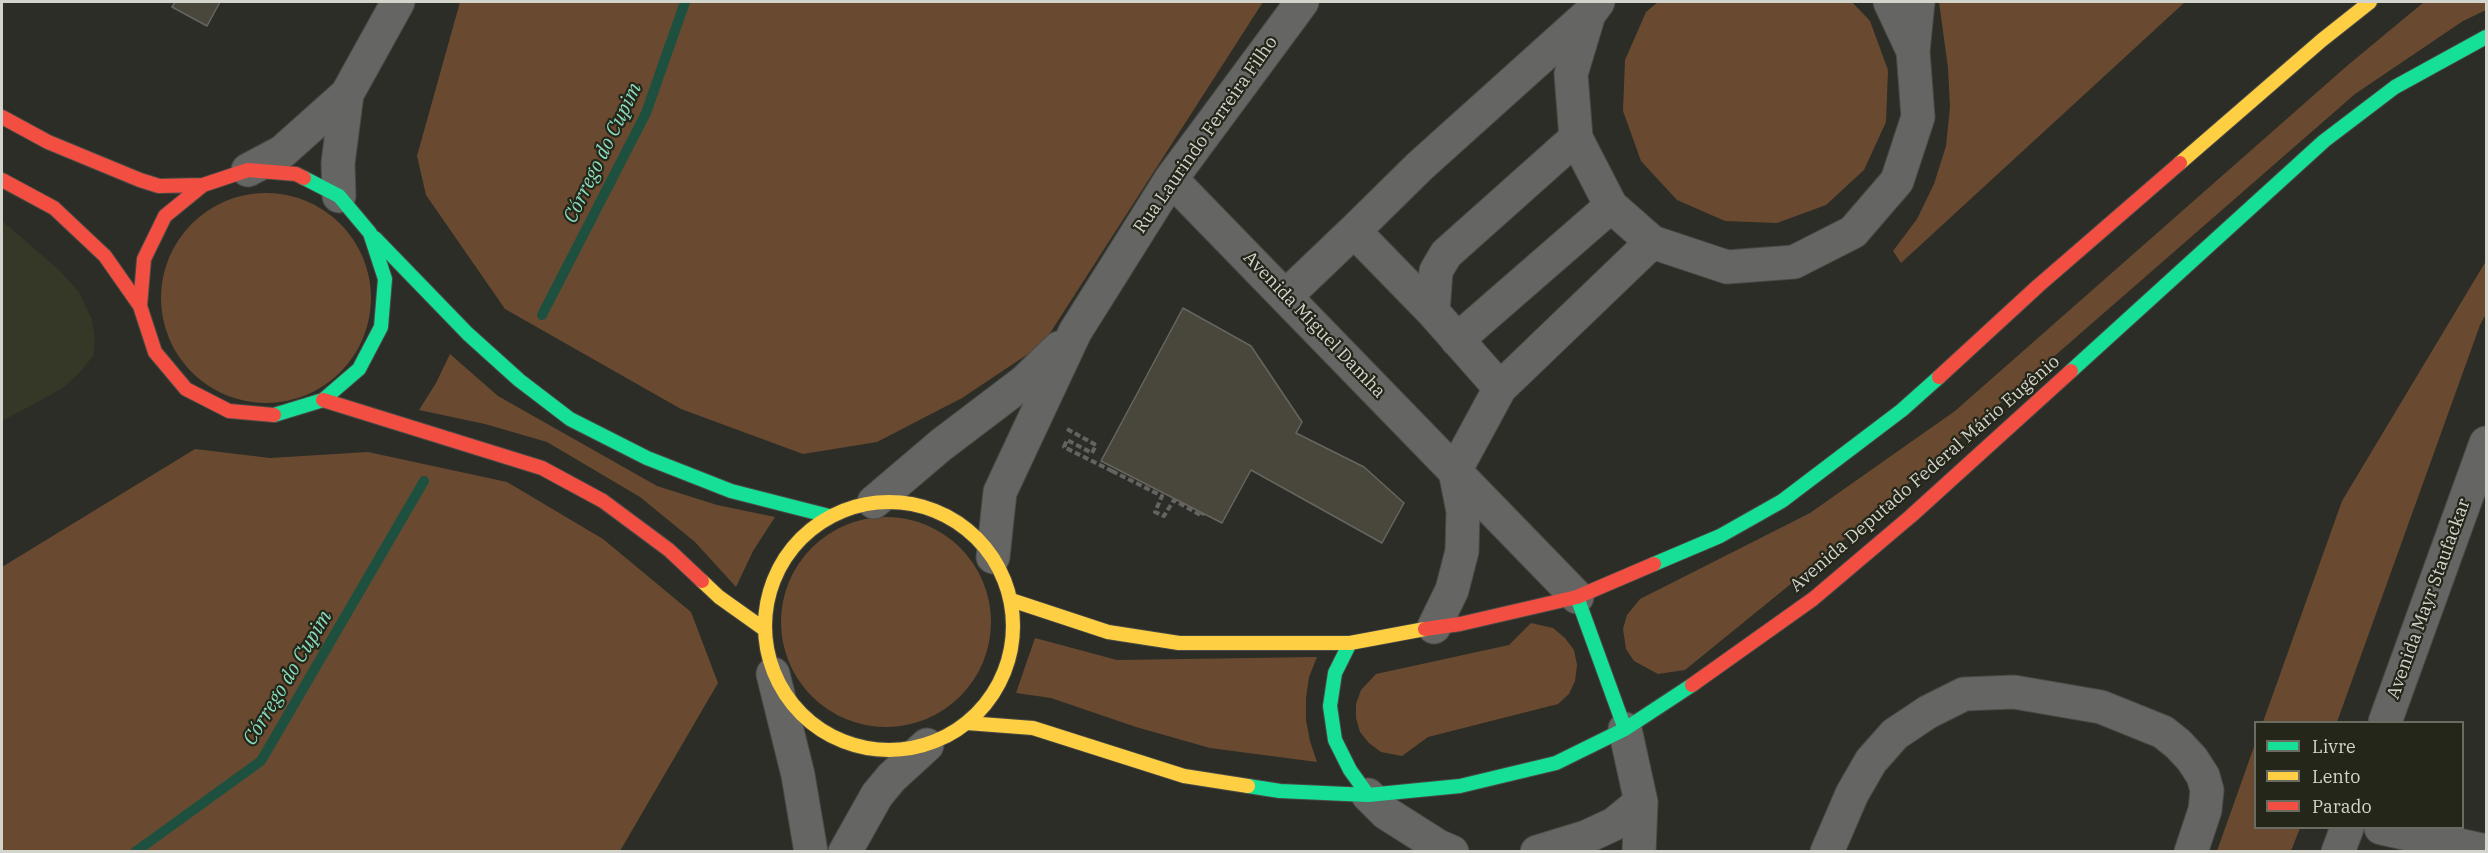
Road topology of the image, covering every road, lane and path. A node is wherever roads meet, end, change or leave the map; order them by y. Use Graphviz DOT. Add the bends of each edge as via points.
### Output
graph roads {
  1 [pos="398,2"];
  2 [pos="1302,2"];
  3 [pos="1890,2"];
  4 [pos="1918,2"];
  5 [pos="2370,2"];
  6 [pos="1593,8"];
  7 [pos="2487,38"];
  8 [pos="1914,51"];
  9 [pos="347,94"];
  10 [pos="2,117"];
  11 [pos="1576,138"];
  12 [pos="248,170"];
  13 [pos="1171,179"];
  14 [pos="2,180"];
  15 [pos="202,185"];
  16 [pos="339,196"];
  17 [pos="1611,206"];
  18 [pos="1354,231"];
  19 [pos="370,233"];
  20 [pos="1652,242"];
  21 [pos="1286,296"];
  22 [pos="140,306"];
  23 [pos="1433,312"];
  24 [pos="1075,332"];
  25 [pos="1457,340"];
  26 [pos="1500,388"];
  27 [pos="323,400"];
  28 [pos="1038,413"];
  29 [pos="2487,442"];
  30 [pos="1455,471"];
  31 [pos="874,502"];
  32 [pos="1203,513"];
  33 [pos="829,516"];
  34 [pos="993,557"];
  35 [pos="1577,597"];
  36 [pos="1011,600"];
  37 [pos="1434,627"];
  38 [pos="764,629"];
  39 [pos="1350,643"];
  40 [pos="773,674"];
  41 [pos="2386,721"];
  42 [pos="967,723"];
  43 [pos="1625,729"];
  44 [pos="927,745"];
  45 [pos="1641,802"];
  46 [pos="1377,804"];
  47 [pos="2347,829"];
  48 [pos="2386,829"];
  49 [pos="2487,850"];
  50 [pos="1541,851"];
  51 [pos="811,852"];
  52 [pos="845,852"];
  53 [pos="1402,852"];
  54 [pos="1452,852"];
  55 [pos="1639,852"];
  56 [pos="1827,852"];
  57 [pos="2191,852"];
  58 [pos="2338,852"];
  1 -- 9 [label="street"];
  2 -- 13 [label="street, Rua Laurindo Ferreira Filho"];
  3 -- 8 [label="street"];
  4 -- 8 [label="street"];
  5 -- 35 [label="street" via="2038,286 1902,410 1841,458 1782,501 1720,536"];
  6 -- 11 [label="street" via="1571,74"];
  6 -- 18 [label="street"];
  7 -- 43 [label="street, Avenida Deputado Federal Mário Eugênio" via="2395,87 2324,141 1911,516 1813,599"];
  8 -- 20 [label="street" via="1918,117 1897,180 1853,232 1794,262 1727,267"];
  9 -- 12 [label="street" via="282,152"];
  9 -- 16 [label="street" via="338,163"];
  10 -- 15 [label="street" via="48,142 140,180 159,186"];
  11 -- 17 [label="street"];
  11 -- 23 [label="street" via="1446,254 1436,271"];
  12 -- 15 [label="street"];
  12 -- 16 [label="street" via="296,174"];
  13 -- 21 [label="street, Avenida Miguel Damha"];
  13 -- 24 [label="street, Rua Laurindo Ferreira Filho"];
  14 -- 22 [label="street" via="54,208 105,256"];
  15 -- 22 [label="street" via="165,216 144,259"];
  16 -- 19 [label="street"];
  17 -- 20 [label="street"];
  17 -- 25 [label="street"];
  18 -- 21 [label="street"];
  18 -- 23 [label="street"];
  19 -- 27 [label="street" via="385,279 381,327 359,369"];
  19 -- 33 [label="street" via="468,334 570,419 647,458 731,491"];
  20 -- 26 [label="street"];
  21 -- 30 [label="street, Avenida Miguel Damha"];
  22 -- 27 [label="street" via="155,352 186,389 229,411 277,415"];
  23 -- 25 [label="street"];
  24 -- 28 [label="street, Rua Laurindo Ferreira Filho"];
  24 -- 31 [label="street, Rua Laurindo Ferreira Filho" via="1024,382"];
  25 -- 26 [label="street"];
  26 -- 30 [label="street"];
  27 -- 38 [label="street" via="542,468 603,501 669,550 718,597"];
  28 -- 32 [label="path" via="1096,445 1092,453 1067,440 1064,447 1162,496 1155,512 1164,516 1174,500 1202,516"];
  28 -- 34 [label="street, Rua Laurindo Ferreira Filho" via="1000,492"];
  29 -- 41 [label="street, Avenida Mayr Staufackar"];
  30 -- 35 [label="street, Avenida Miguel Damha"];
  30 -- 37 [label="street" via="1463,511 1462,551 1452,590"];
  31 -- 33 [label="street"];
  31 -- 34 [label="street" via="919,505 961,524"];
  33 -- 38 [label="street" via="793,544 770,584"];
  34 -- 36 [label="street"];
  35 -- 37 [label="street"];
  35 -- 43 [label="street"];
  36 -- 39 [label="street" via="1108,632 1179,643"];
  36 -- 42 [label="street" via="1009,656 997,689"];
  37 -- 39 [label="street"];
  38 -- 40 [label="street"];
  39 -- 46 [label="street" via="1335,673 1330,706 1335,740 1350,770"];
  40 -- 44 [label="street" via="799,713 837,739 881,750"];
  40 -- 51 [label="street" via="798,775"];
  42 -- 44 [label="street"];
  42 -- 46 [label="street, Avenida Deputado Federal Mário Eugênio" via="1033,728 1184,776"];
  43 -- 45 [label="street"];
  43 -- 46 [label="street, Avenida Deputado Federal Mário Eugênio" via="1556,763"];
  44 -- 52 [label="street" via="877,795"];
  45 -- 50 [label="street" via="1614,824"];
  45 -- 55 [label="street"];
  46 -- 53 [label="street"];
  46 -- 54 [label="street"];
  47 -- 58 [label="street"];
  48 -- 49 [label="street"];
  56 -- 57 [label="street" via="1852,794 1895,734 1964,694 2014,692 2101,707 2163,732 2192,759 2207,790 2205,810"];
}
